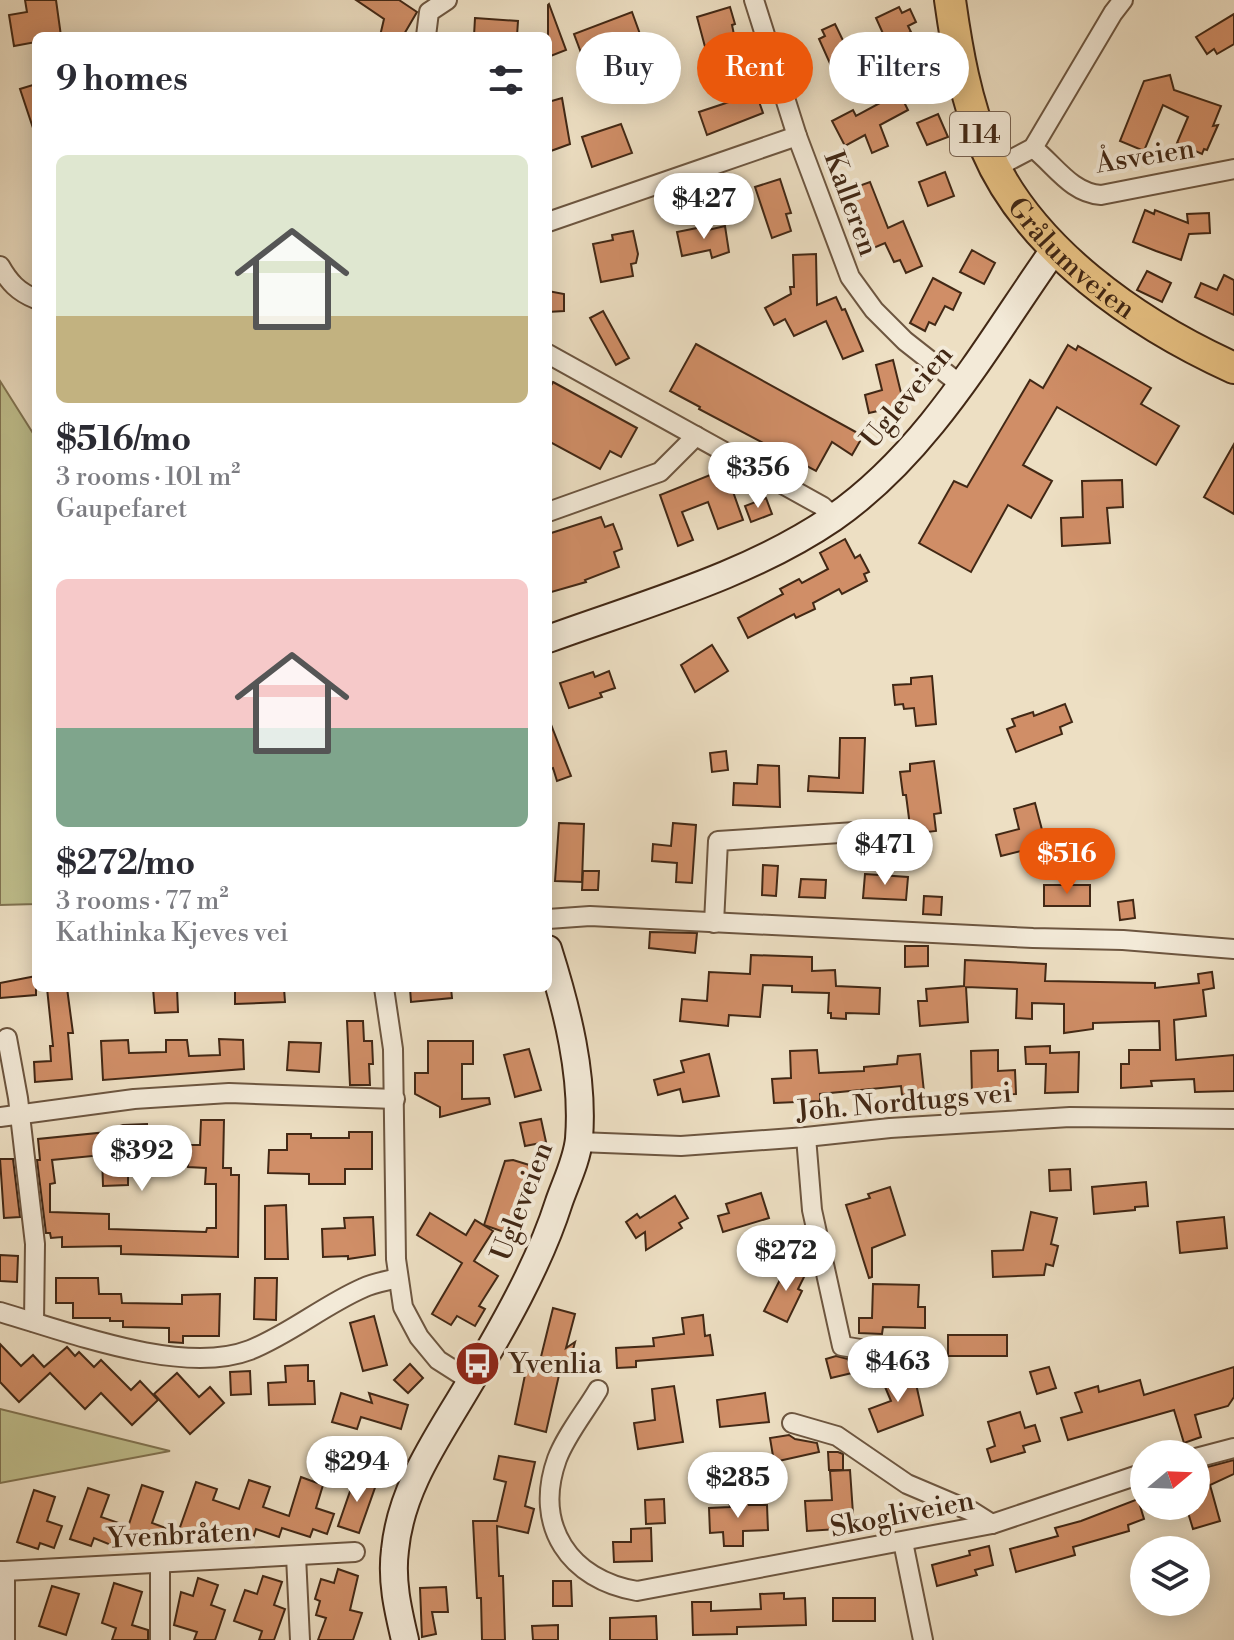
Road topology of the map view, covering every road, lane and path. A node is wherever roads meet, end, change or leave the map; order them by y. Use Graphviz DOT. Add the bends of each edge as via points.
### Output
graph roads {
  1 [pos="447,0"];
  2 [pos="754,0"];
  3 [pos="950,0"];
  4 [pos="1123,0"];
  5 [pos="426,32"];
  6 [pos="797,136"];
  7 [pos="1033,148"];
  8 [pos="995,168"];
  9 [pos="1234,169"];
  10 [pos="552,221"];
  11 [pos="1056,247"];
  12 [pos="0,266"];
  13 [pos="32,298"];
  14 [pos="552,356"];
  15 [pos="1234,368"];
  16 [pos="961,385"];
  17 [pos="696,436"];
  18 [pos="552,511"];
  19 [pos="834,517"];
  20 [pos="552,638"];
  21 [pos="855,832"];
  22 [pos="552,919"];
  23 [pos="714,923"];
  24 [pos="1234,949"];
  25 [pos="552,964"];
  26 [pos="385,992"];
  27 [pos="7,1038"];
  28 [pos="395,1099"];
  29 [pos="21,1116"];
  30 [pos="0,1117"];
  31 [pos="1234,1119"];
  32 [pos="806,1137"];
  33 [pos="579,1142"];
  34 [pos="398,1278"];
  35 [pos="0,1312"];
  36 [pos="34,1322"];
  37 [pos="916,1358"];
  38 [pos="471,1381"];
  39 [pos="598,1390"];
  40 [pos="792,1423"];
  41 [pos="1234,1448"];
  42 [pos="1210,1454"];
  43 [pos="1130,1478"];
  44 [pos="992,1524"];
  45 [pos="903,1542"];
  46 [pos="355,1552"];
  47 [pos="296,1556"];
  48 [pos="160,1564"];
  49 [pos="2,1571"];
  50 [pos="5,1640"];
  51 [pos="160,1640"];
  52 [pos="300,1640"];
  53 [pos="405,1640"];
  54 [pos="923,1640"];
  1 -- 5 [label="street" via="429,12"];
  2 -- 6 [label="street, Kalleren"];
  3 -- 8 [label="main road, Grålumveien / 114" via="969,100"];
  4 -- 7 [label="street"];
  6 -- 10 [label="street"];
  6 -- 16 [label="street, Kalleren" via="850,277 905,341"];
  7 -- 8 [label="street"];
  7 -- 9 [label="street, Åsveien" via="1090,194"];
  8 -- 11 [label="main road, Grålumveien / 114"];
  11 -- 15 [label="main road, Grålumveien / 114" via="1124,306"];
  11 -- 16 [label="street, Ugleveien"];
  12 -- 13 [label="street" via="10,284"];
  14 -- 17 [label="street"];
  16 -- 19 [label="street, Ugleveien" via="895,462"];
  17 -- 18 [label="street" via="660,472"];
  17 -- 19 [label="street"];
  19 -- 20 [label="street, Ugleveien" via="726,574"];
  21 -- 23 [label="street" via="718,841"];
  22 -- 23 [label="street"];
  23 -- 24 [label="street"];
  25 -- 33 [label="street, Ugleveien" via="571,1034"];
  26 -- 28 [label="street"];
  27 -- 29 [label="street"];
  28 -- 29 [label="street" via="216,1093"];
  28 -- 34 [label="street"];
  29 -- 30 [label="street"];
  29 -- 36 [label="street" via="35,1244"];
  31 -- 32 [label="street, Joh. Nordtugs vei" via="1070,1117"];
  32 -- 33 [label="street, Joh. Nordtugs vei" via="681,1146"];
  32 -- 37 [label="street" via="812,1210 842,1346"];
  33 -- 38 [label="street, Ugleveien" via="547,1240"];
  34 -- 36 [label="street" via="364,1287 270,1341 222,1357 153,1355"];
  34 -- 38 [label="street" via="403,1307 419,1337 438,1360"];
  35 -- 36 [label="street"];
  38 -- 53 [label="street, Ugleveien" via="416,1474 405,1503 394,1590"];
  39 -- 45 [label="street, Skogliveien" via="558,1459 551,1506 566,1554 604,1582 637,1591 654,1589"];
  40 -- 44 [label="street" via="837,1436 907,1484"];
  41 -- 42 [label="street"];
  43 -- 44 [label="street, Skogliveien"];
  44 -- 45 [label="street, Skogliveien"];
  45 -- 54 [label="street"];
  46 -- 47 [label="street, Yvenbråten"];
  47 -- 48 [label="street, Yvenbråten"];
  47 -- 52 [label="street"];
  48 -- 49 [label="street, Yvenbråten"];
  48 -- 51 [label="street"];
  49 -- 50 [label="street, Yvenbråten"];
}
